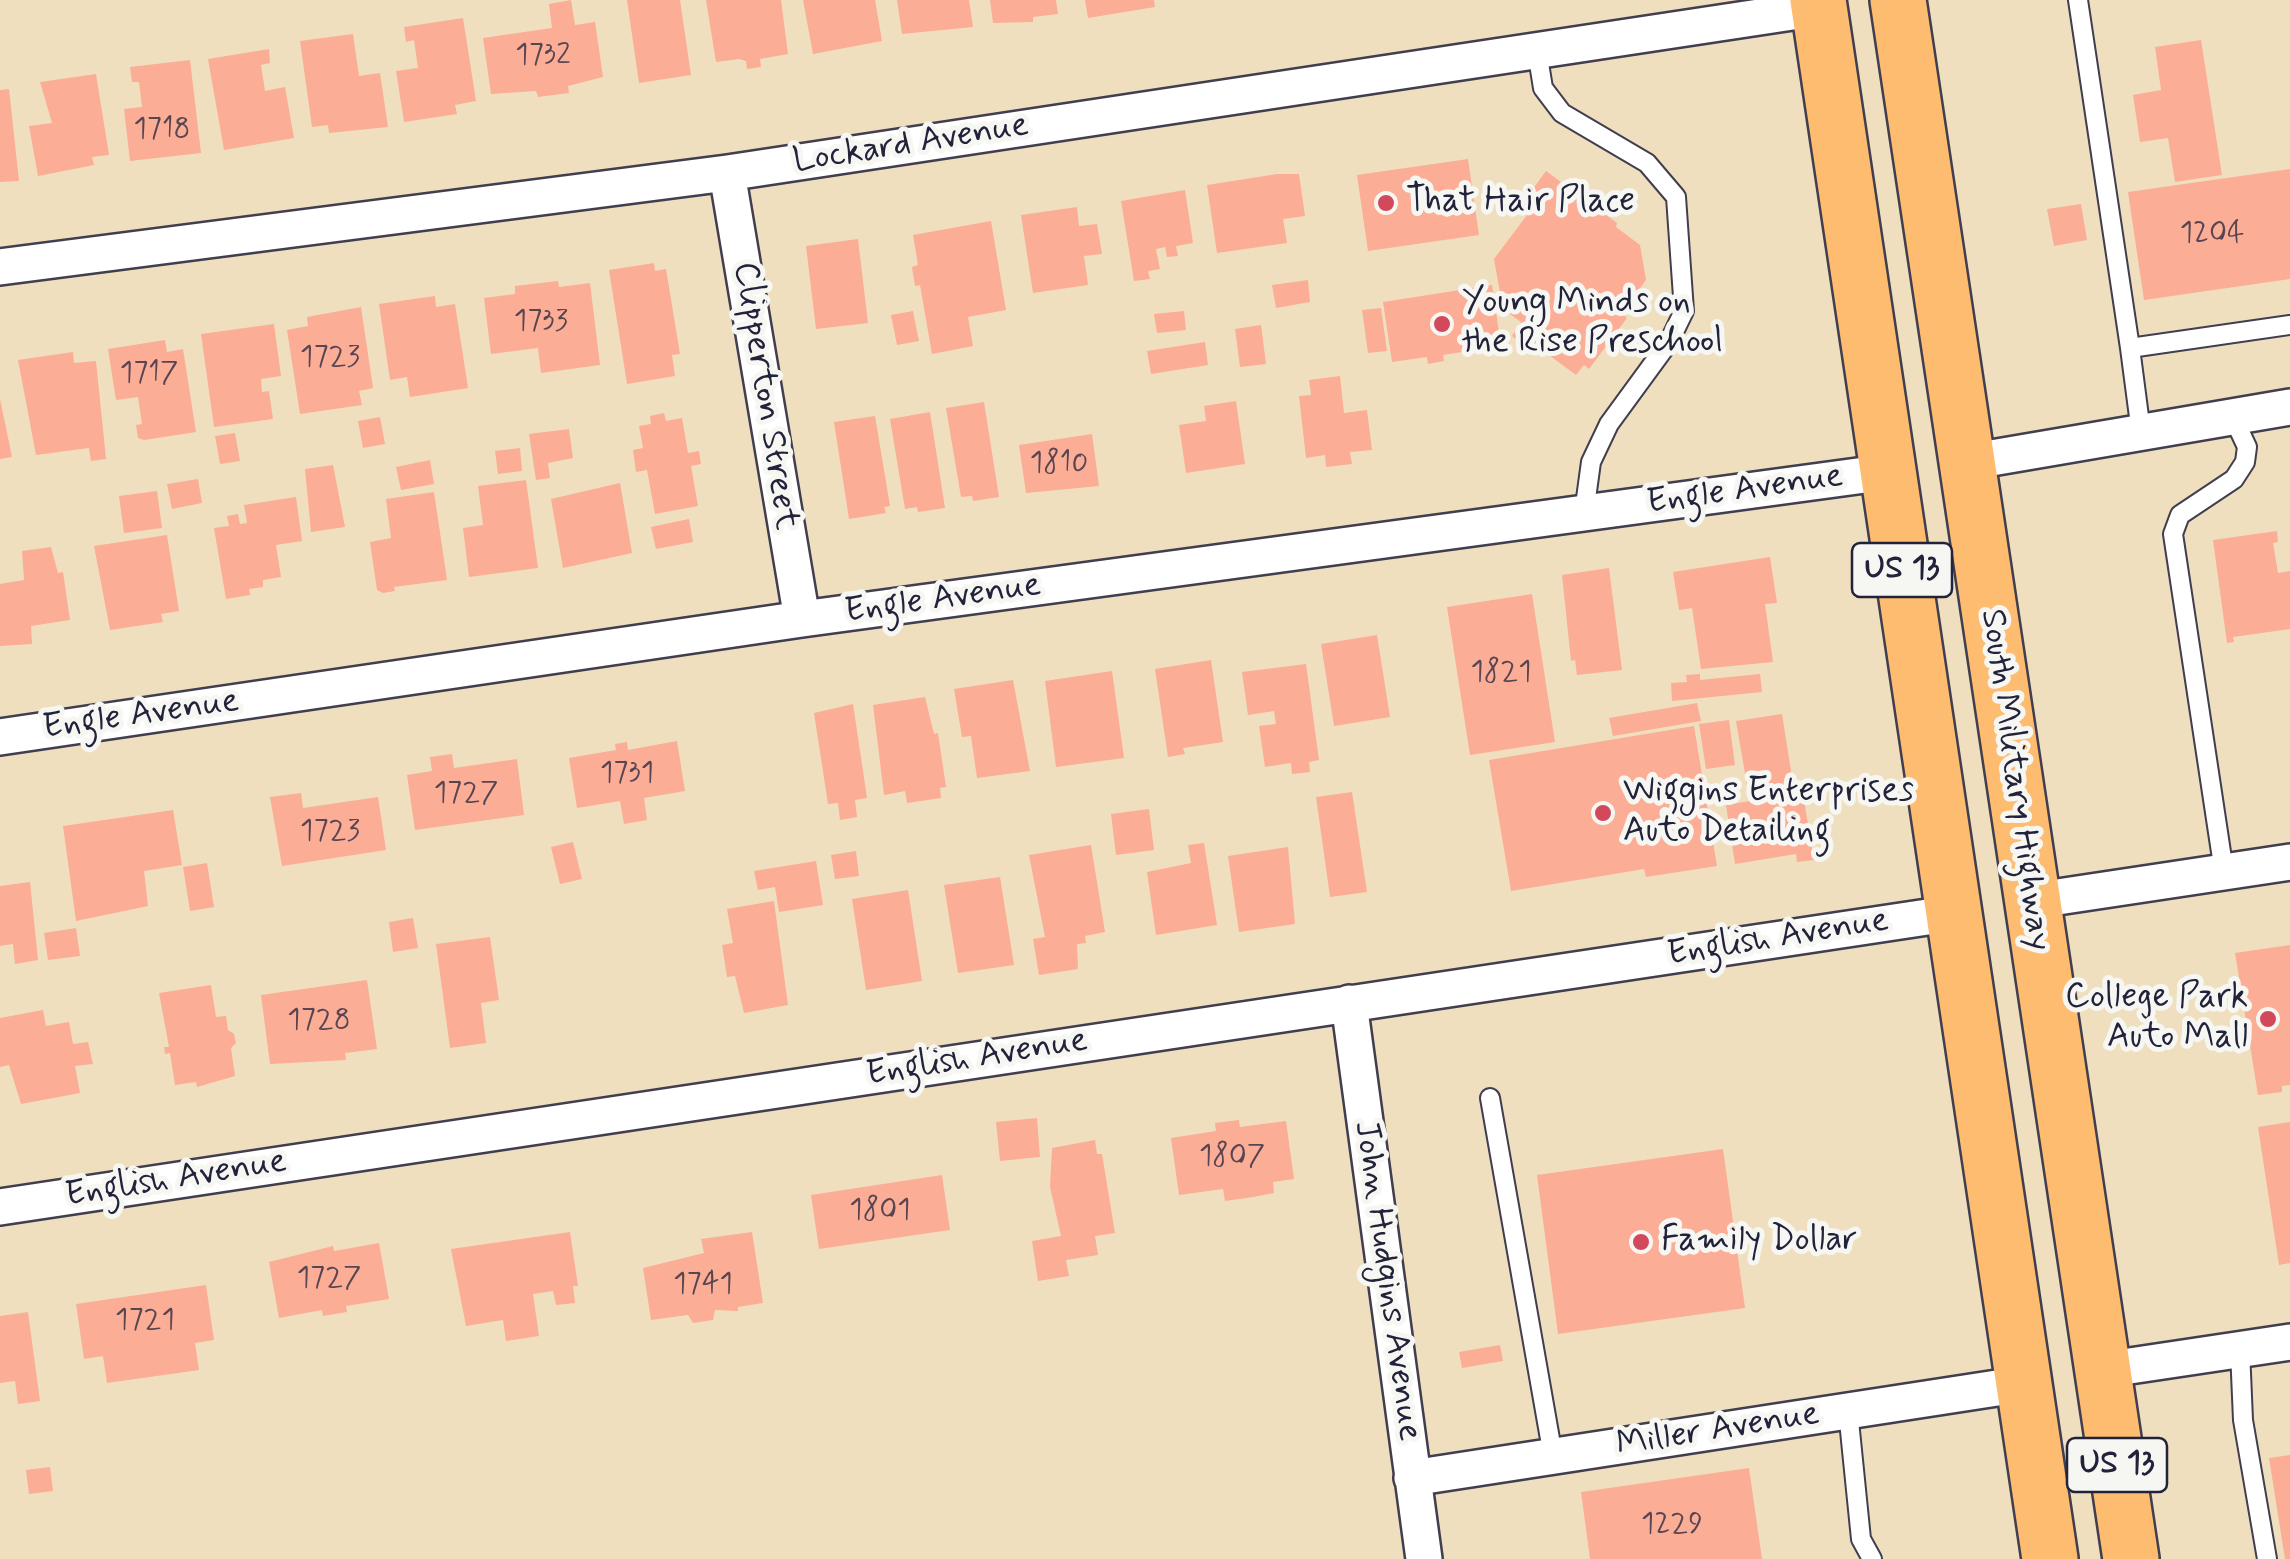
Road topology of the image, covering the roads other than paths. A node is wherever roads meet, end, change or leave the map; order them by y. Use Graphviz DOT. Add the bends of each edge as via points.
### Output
graph roads {
  1 [pos="1898,0"];
  2 [pos="2078,0"];
  3 [pos="1818,4"];
  4 [pos="1537,51"];
  5 [pos="727,173"];
  6 [pos="0,267"];
  7 [pos="2290,325"];
  8 [pos="2130,348"];
  9 [pos="2290,407"];
  10 [pos="2234,417"];
  11 [pos="2141,432"];
  12 [pos="1968,462"];
  13 [pos="1887,472"];
  14 [pos="1584,513"];
  15 [pos="802,619"];
  16 [pos="0,736"];
  17 [pos="2290,862"];
  18 [pos="2224,872"];
  19 [pos="2031,901"];
  20 [pos="1954,913"];
  21 [pos="1349,1003"];
  22 [pos="1490,1098"];
  23 [pos="0,1206"];
  24 [pos="2290,1342"];
  25 [pos="2240,1350"];
  26 [pos="2103,1370"];
  27 [pos="2023,1384"];
  28 [pos="1848,1411"];
  29 [pos="1553,1456"];
  30 [pos="1412,1478"];
  31 [pos="1424,1559"];
  32 [pos="1872,1559"];
  33 [pos="2050,1559"];
  34 [pos="2131,1559"];
  35 [pos="2267,1559"];
  1 -- 12 [label="main road, South Military Highway / US 13"];
  2 -- 8 [label="lane"];
  3 -- 4 [label="street, Lockard Avenue"];
  3 -- 13 [label="main road, US 13"];
  4 -- 5 [label="street, Lockard Avenue"];
  4 -- 14 [label="lane" via="1543,88 1562,113 1646,163 1676,197 1684,311 1609,424 1591,462"];
  5 -- 6 [label="street, Lockard Avenue"];
  5 -- 15 [label="street, Clipperton Street"];
  7 -- 8 [label="lane"];
  8 -- 11 [label="lane"];
  9 -- 10 [label="street"];
  10 -- 11 [label="street"];
  10 -- 18 [label="lane" via="2247,446 2245,462 2234,478 2180,516 2173,534"];
  11 -- 12 [label="street"];
  12 -- 19 [label="main road, South Military Highway / US 13"];
  13 -- 14 [label="street, Engle Avenue"];
  13 -- 20 [label="main road, US 13"];
  14 -- 15 [label="street, Engle Avenue"];
  15 -- 16 [label="street, Engle Avenue"];
  17 -- 18 [label="street"];
  18 -- 19 [label="street"];
  19 -- 26 [label="main road, South Military Highway / US 13"];
  20 -- 21 [label="street, English Avenue"];
  20 -- 27 [label="main road, US 13"];
  21 -- 23 [label="street, English Avenue"];
  21 -- 30 [label="street, John Hudgins Avenue"];
  22 -- 29 [label="lane"];
  24 -- 25 [label="street"];
  25 -- 26 [label="street"];
  25 -- 35 [label="lane" via="2244,1420"];
  26 -- 34 [label="main road, South Military Highway / US 13"];
  27 -- 28 [label="street, Miller Avenue"];
  27 -- 33 [label="main road, US 13"];
  28 -- 29 [label="street, Miller Avenue"];
  28 -- 32 [label="lane" via="1862,1539"];
  29 -- 30 [label="street, Miller Avenue"];
  30 -- 31 [label="street, John Hudgins Avenue"];
}
